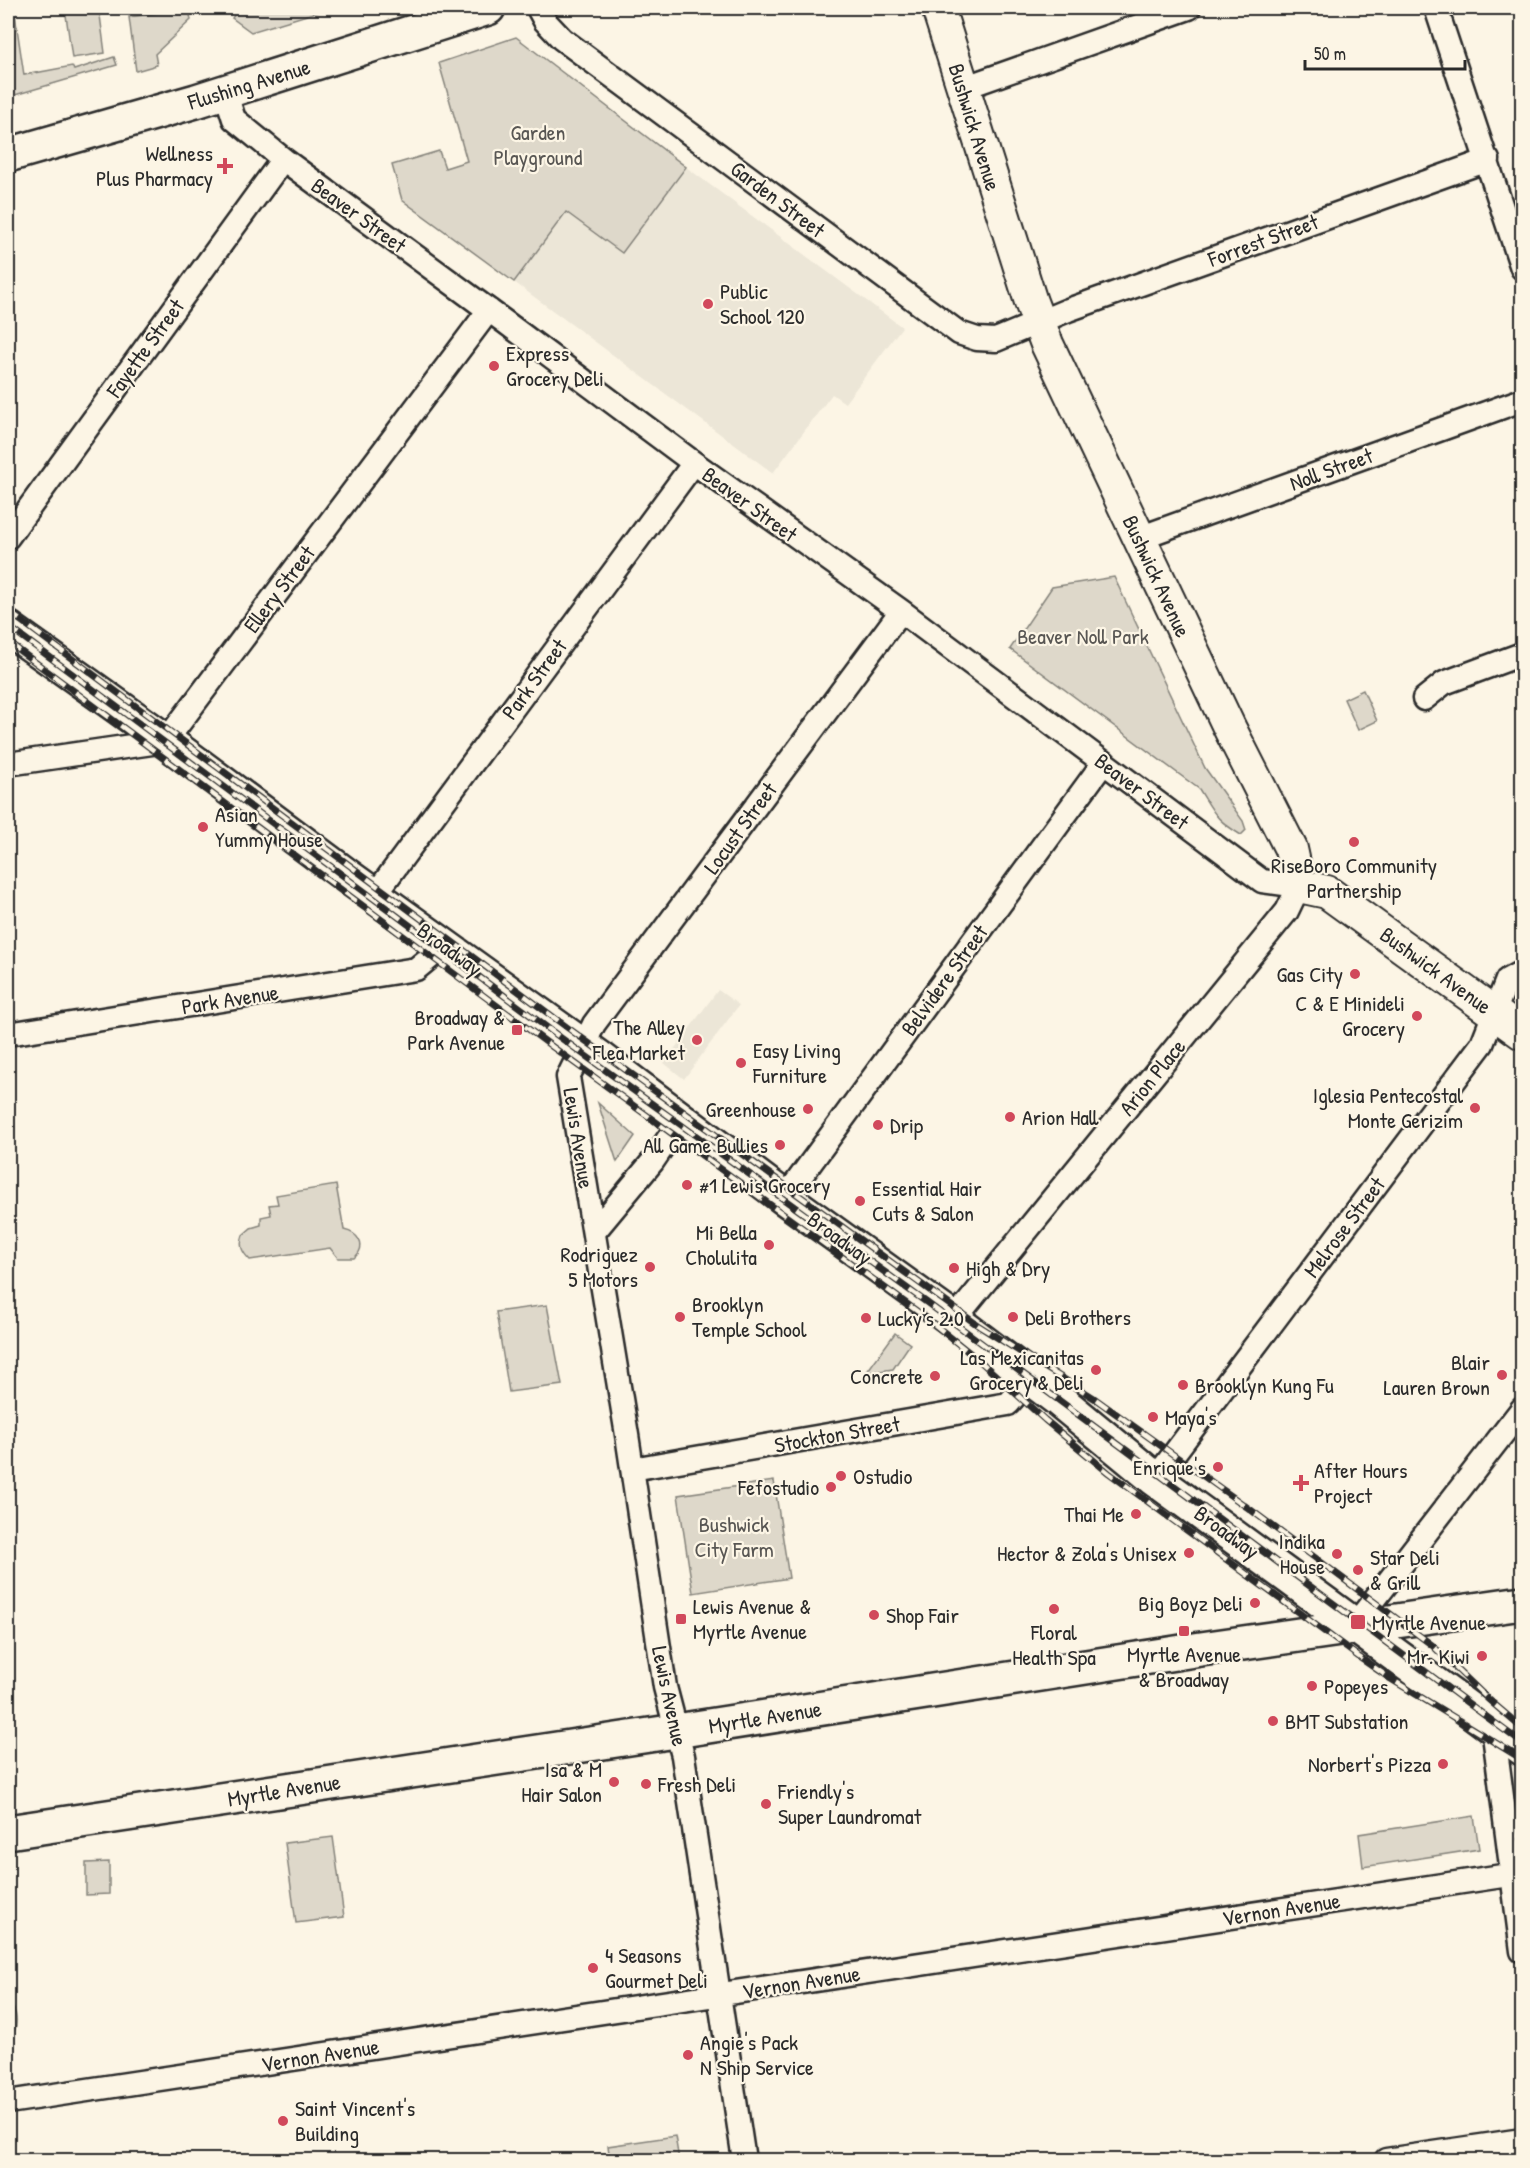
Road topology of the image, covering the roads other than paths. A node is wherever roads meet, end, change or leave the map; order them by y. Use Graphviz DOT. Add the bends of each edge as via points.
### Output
graph roads {
  1 [pos="489,8"];
  2 [pos="538,8"];
  3 [pos="938,8"];
  4 [pos="1189,8"];
  5 [pos="1436,8"];
  6 [pos="963,88"];
  7 [pos="225,92"];
  8 [pos="8,155"];
  9 [pos="283,159"];
  10 [pos="1488,160"];
  11 [pos="1522,268"];
  12 [pos="489,310"];
  13 [pos="1038,322"];
  14 [pos="1522,400"];
  15 [pos="694,463"];
  16 [pos="8,537"];
  17 [pos="1139,538"];
  18 [pos="901,611"];
  19 [pos="8,628"];
  20 [pos="1522,654"];
  21 [pos="1424,699"];
  22 [pos="166,741"];
  23 [pos="1104,762"];
  24 [pos="8,764"];
  25 [pos="1299,886"];
  26 [pos="375,895"];
  27 [pos="444,945"];
  28 [pos="1522,972"];
  29 [pos="1494,1012"];
  30 [pos="1522,1033"];
  31 [pos="8,1034"];
  32 [pos="583,1046"];
  33 [pos="681,1120"];
  34 [pos="785,1198"];
  35 [pos="594,1232"];
  36 [pos="954,1320"];
  37 [pos="1031,1378"];
  38 [pos="1522,1409"];
  39 [pos="632,1470"];
  40 [pos="1155,1479"];
  41 [pos="1522,1603"];
  42 [pos="1354,1626"];
  43 [pos="1493,1727"];
  44 [pos="676,1731"];
  45 [pos="1522,1748"];
  46 [pos="8,1832"];
  47 [pos="1517,1874"];
  48 [pos="1522,1951"];
  49 [pos="718,1995"];
  50 [pos="8,2102"];
  51 [pos="1522,2140"];
  52 [pos="744,2160"];
  53 [pos="1386,2160"];
  1 -- 7 [label="main road, Flushing Avenue"];
  2 -- 13 [label="street, Garden Street" via="544,21 562,39 959,333 996,340"];
  3 -- 6 [label="main road, Bushwick Avenue"];
  4 -- 6 [label="street"];
  5 -- 10 [label="street"];
  6 -- 13 [label="main road, Bushwick Avenue"];
  7 -- 8 [label="main road, Flushing Avenue"];
  7 -- 9 [label="street, Beaver Street" via="234,119"];
  9 -- 12 [label="street, Beaver Street"];
  9 -- 16 [label="street, Fayette Street"];
  10 -- 11 [label="street"];
  10 -- 13 [label="street, Forrest Street"];
  12 -- 15 [label="street, Beaver Street"];
  12 -- 22 [label="street, Ellery Street"];
  13 -- 17 [label="main road, Bushwick Avenue"];
  14 -- 17 [label="street, Noll Street"];
  15 -- 18 [label="street, Beaver Street"];
  15 -- 26 [label="street, Park Street"];
  17 -- 25 [label="main road, Bushwick Avenue" via="1291,849"];
  18 -- 23 [label="street, Beaver Street"];
  18 -- 32 [label="street, Locust Street" via="594,1024"];
  19 -- 22 [label="main road, Broadway"];
  20 -- 21 [label="street" via="1444,683"];
  22 -- 24 [label="street"];
  22 -- 26 [label="main road, Broadway"];
  23 -- 25 [label="street, Beaver Street" via="1262,881"];
  23 -- 34 [label="street, Belvidere Street"];
  25 -- 29 [label="main road, Bushwick Avenue" via="1327,892"];
  25 -- 36 [label="street, Arion Place" via="1287,911"];
  26 -- 27 [label="main road, Broadway"];
  27 -- 31 [label="street, Park Avenue" via="416,969"];
  27 -- 32 [label="main road, Broadway"];
  28 -- 29 [label="street, Melrose Street" via="1507,980"];
  29 -- 30 [label="main road, Bushwick Avenue"];
  29 -- 40 [label="street, Melrose Street" via="1482,1044"];
  32 -- 33 [label="main road, Broadway"];
  32 -- 35 [label="street, Lewis Avenue" via="568,1077"];
  33 -- 34 [label="main road, Broadway"];
  33 -- 35 [label="street, Lewis Avenue" via="653,1161"];
  34 -- 36 [label="main road, Broadway"];
  35 -- 39 [label="street, Lewis Avenue"];
  36 -- 37 [label="main road, Broadway"];
  37 -- 39 [label="street, Stockton Street" via="1008,1404"];
  37 -- 40 [label="main road, Broadway"];
  38 -- 42 [label="street"];
  39 -- 44 [label="street, Lewis Avenue" via="665,1688"];
  40 -- 42 [label="main road, Broadway"];
  41 -- 42 [label="main road, Myrtle Avenue"];
  42 -- 43 [label="main road, Broadway"];
  42 -- 44 [label="main road, Myrtle Avenue"];
  43 -- 45 [label="main road, Broadway"];
  43 -- 47 [label="street"];
  44 -- 46 [label="main road, Myrtle Avenue"];
  44 -- 49 [label="street, Lewis Avenue"];
  47 -- 48 [label="street"];
  47 -- 49 [label="street, Vernon Avenue"];
  49 -- 50 [label="street, Vernon Avenue"];
  49 -- 52 [label="street, Lewis Avenue"];
  51 -- 53 [label="street"];
}
